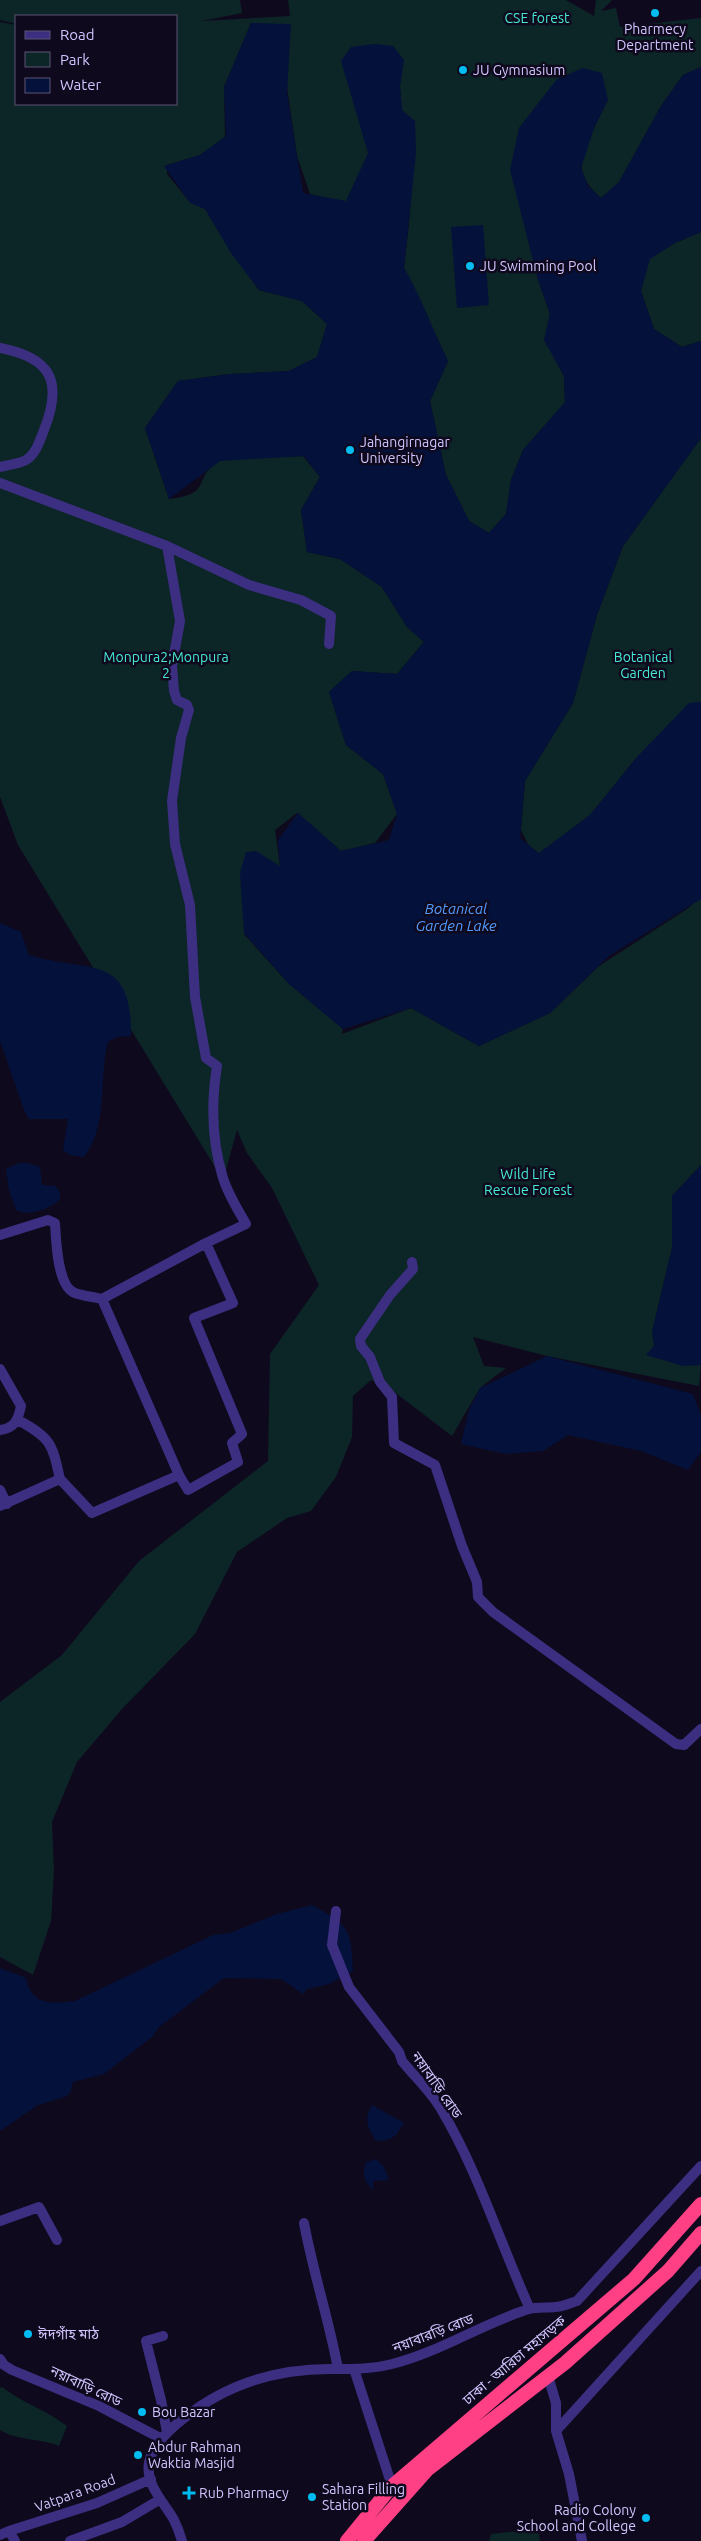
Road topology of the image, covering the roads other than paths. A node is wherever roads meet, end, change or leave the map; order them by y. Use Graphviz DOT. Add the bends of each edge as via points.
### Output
graph roads {
  1 [pos="0,348"];
  2 [pos="0,467"];
  3 [pos="0,483"];
  4 [pos="168,546"];
  5 [pos="329,644"];
  6 [pos="0,1235"];
  7 [pos="206,1243"];
  8 [pos="412,1262"];
  9 [pos="102,1299"];
  10 [pos="0,1369"];
  11 [pos="18,1420"];
  12 [pos="0,1430"];
  13 [pos="179,1475"];
  14 [pos="60,1479"];
  15 [pos="0,1490"];
  16 [pos="3,1505"];
  17 [pos="701,1729"];
  18 [pos="336,1911"];
  19 [pos="701,2166"];
  20 [pos="701,2204"];
  21 [pos="0,2221"];
  22 [pos="304,2223"];
  23 [pos="701,2233"];
  24 [pos="57,2240"];
  25 [pos="701,2271"];
  26 [pos="530,2309"];
  27 [pos="163,2336"];
  28 [pos="0,2359"];
  29 [pos="338,2369"];
  30 [pos="354,2369"];
  31 [pos="548,2376"];
  32 [pos="556,2432"];
  33 [pos="164,2436"];
  34 [pos="151,2479"];
  35 [pos="392,2486"];
  36 [pos="159,2500"];
  37 [pos="4,2533"];
  38 [pos="15,2541"];
  39 [pos="70,2541"];
  40 [pos="182,2541"];
  41 [pos="347,2541"];
  42 [pos="364,2541"];
  43 [pos="582,2541"];
  1 -- 2 [label="street" via="34,358 51,380 54,390 36,449 27,460"];
  3 -- 4 [label="street"];
  4 -- 5 [label="street" via="249,585 301,600 331,616"];
  4 -- 7 [label="street" via="180,621 172,666 174,691 189,710 181,738 172,801 175,844 190,904 195,997 201,1040 206,1058 217,1066 213,1124 219,1161 223,1180 246,1224"];
  6 -- 9 [label="street" via="48,1220 55,1223 61,1275 67,1287 74,1293"];
  7 -- 9 [label="street"];
  7 -- 13 [label="street" via="233,1303 194,1318 242,1434 232,1443 238,1462 188,1490"];
  8 -- 17 [label="street" via="412,1269 360,1339 361,1346 392,1397 394,1443 435,1465 462,1546 478,1582 478,1597 493,1612 676,1744 684,1746"];
  9 -- 13 [label="street"];
  10 -- 11 [label="street" via="21,1406"];
  11 -- 12 [label="street" via="9,1428"];
  11 -- 14 [label="street" via="47,1438 54,1451"];
  13 -- 14 [label="street" via="92,1513"];
  14 -- 16 [label="street"];
  15 -- 16 [label="street"];
  18 -- 26 [label="street, নয়াবাড়ি রোড" via="332,1945 349,1987 440,2107 459,2142"];
  19 -- 26 [label="street, নয়াবারড়ি রোড" via="577,2301 558,2307"];
  20 -- 35 [label="highway, ঢাকা - আরিচা মহাসড়ক" via="634,2279"];
  21 -- 24 [label="street" via="39,2207"];
  22 -- 29 [label="street"];
  23 -- 31 [label="highway" via="668,2271"];
  25 -- 32 [label="street"];
  26 -- 30 [label="street, নয়াবারড়ি রোড" via="415,2357"];
  27 -- 33 [label="street" via="146,2341 161,2400"];
  28 -- 33 [label="street, নয়াবাড়ি রোড" via="12,2370"];
  29 -- 30 [label="street, নয়াবারড়ি রোড"];
  29 -- 33 [label="street, নয়াবারড়ি রোড" via="277,2373 246,2382 216,2396"];
  30 -- 35 [label="street"];
  31 -- 32 [label="street" via="556,2403"];
  31 -- 42 [label="highway" via="428,2470"];
  32 -- 43 [label="street" via="569,2474"];
  33 -- 34 [label="street, নয়াবারড়ি রোড" via="150,2459"];
  34 -- 36 [label="street"];
  34 -- 37 [label="street, Vatpara Road" via="97,2503"];
  35 -- 41 [label="highway, ঢাকা - আরিচা মহাসড়ক"];
  36 -- 39 [label="street" via="122,2522"];
  36 -- 40 [label="street" via="174,2520"];
  37 -- 38 [label="street, Vatpara Road"];
}
